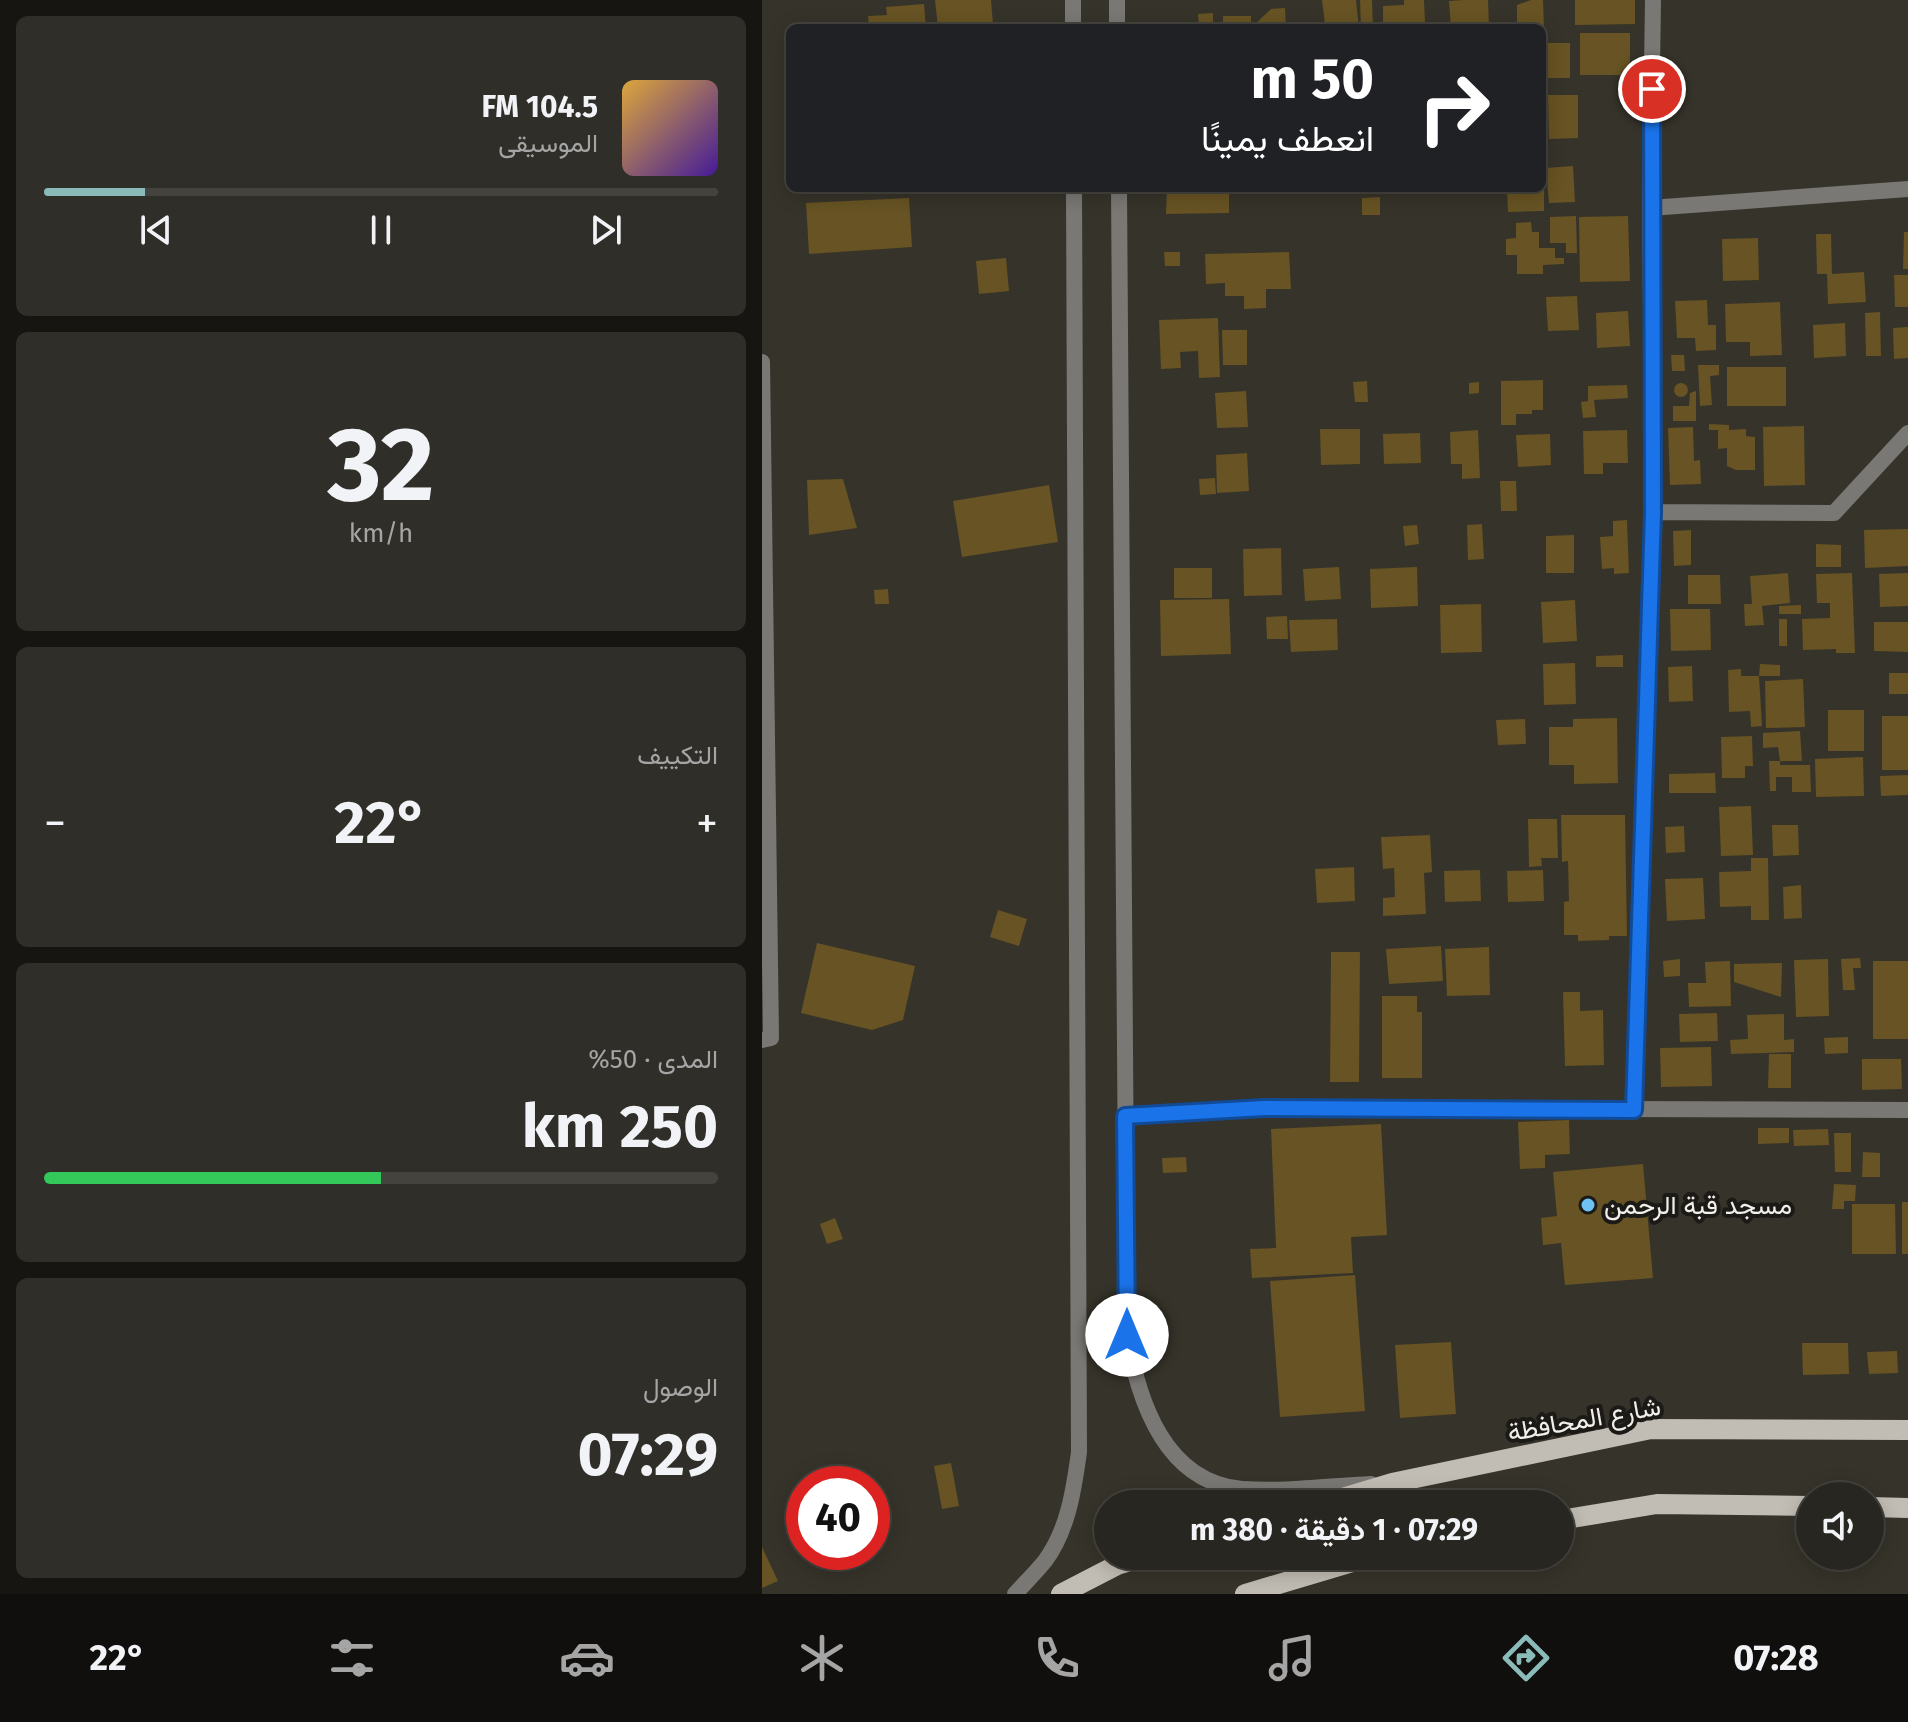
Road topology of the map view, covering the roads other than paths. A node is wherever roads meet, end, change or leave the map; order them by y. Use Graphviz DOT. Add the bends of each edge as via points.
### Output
graph roads {
  1 [pos="1073,0"];
  2 [pos="1117,0"];
  3 [pos="1653,0"];
  4 [pos="1073,24"];
  5 [pos="1117,24"];
  6 [pos="1908,189"];
  7 [pos="1074,192"];
  8 [pos="1119,192"];
  9 [pos="1650,208"];
  10 [pos="762,362"];
  11 [pos="1908,433"];
  12 [pos="1653,512"];
  13 [pos="762,1040"];
  14 [pos="1634,1110"];
  15 [pos="1908,1110"];
  16 [pos="1125,1116"];
  17 [pos="1908,1430"];
  18 [pos="1392,1483"];
  19 [pos="1369,1490"];
  20 [pos="1796,1506"];
  21 [pos="1884,1507"];
  22 [pos="1908,1508"];
  23 [pos="1574,1518"];
  24 [pos="1107,1570"];
  25 [pos="1326,1570"];
  26 [pos="1015,1594"];
  27 [pos="1061,1594"];
  28 [pos="1245,1594"];
  1 -- 4 [label="street"];
  2 -- 5 [label="street"];
  3 -- 9 [label="street"];
  6 -- 9 [label="street"];
  7 -- 26 [label="street" via="1079,1452 1059,1535"];
  8 -- 16 [label="street"];
  9 -- 12 [label="street"];
  10 -- 13 [label="street" via="771,1038"];
  11 -- 12 [label="street" via="1834,513"];
  12 -- 14 [label="street"];
  14 -- 15 [label="street"];
  14 -- 16 [label="street" via="1264,1108"];
  16 -- 18 [label="street" via="1127,1335 1142,1399 1172,1453 1211,1482 1239,1489"];
  17 -- 18 [label="main road, شارع المحافظة" via="1651,1429"];
  18 -- 19 [label="main road, شارع المحافظة"];
  20 -- 23 [label="main road" via="1657,1504"];
  21 -- 22 [label="main road"];
  24 -- 27 [label="main road"];
  25 -- 28 [label="main road"];
}
